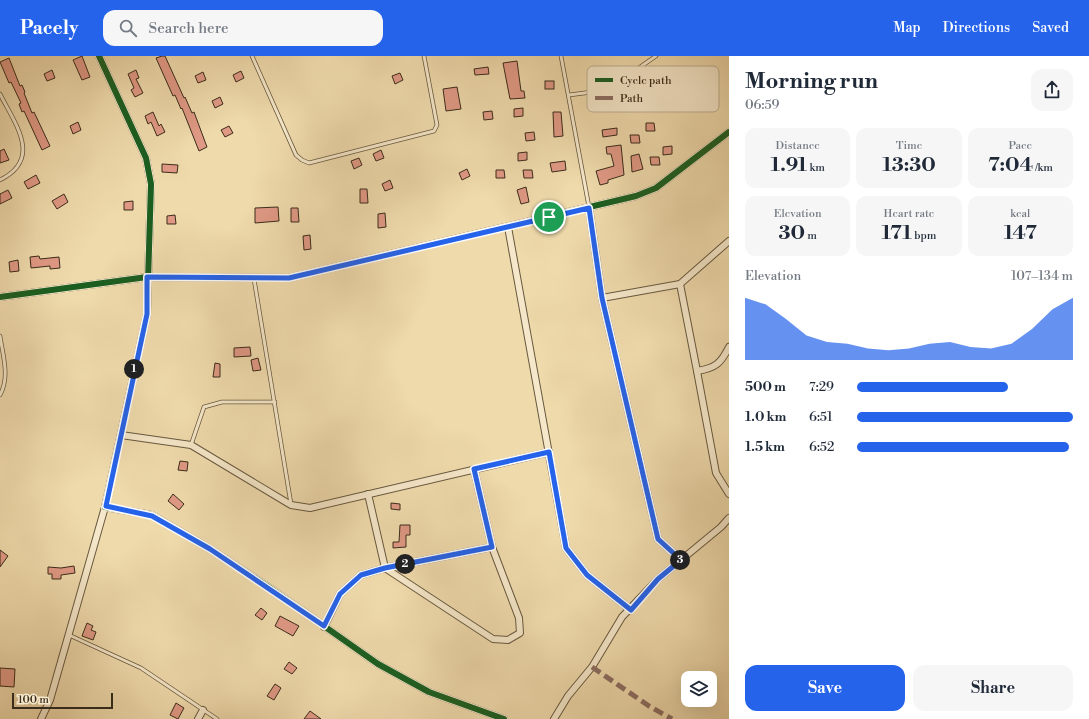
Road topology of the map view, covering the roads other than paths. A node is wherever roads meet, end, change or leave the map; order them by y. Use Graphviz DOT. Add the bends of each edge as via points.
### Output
graph roads {
  1 [pos="99,56"];
  2 [pos="252,56"];
  3 [pos="424,56"];
  4 [pos="561,56"];
  5 [pos="656,56"];
  6 [pos="642,66"];
  7 [pos="587,93"];
  8 [pos="0,94"];
  9 [pos="569,95"];
  10 [pos="729,132"];
  11 [pos="0,180"];
  12 [pos="589,208"];
  13 [pos="508,227"];
  14 [pos="729,241"];
  15 [pos="147,277"];
  16 [pos="254,279"];
  17 [pos="680,284"];
  18 [pos="0,297"];
  19 [pos="602,298"];
  20 [pos="0,336"];
  21 [pos="729,347"];
  22 [pos="697,371"];
  23 [pos="0,395"];
  24 [pos="274,402"];
  25 [pos="121,435"];
  26 [pos="191,445"];
  27 [pos="549,452"];
  28 [pos="474,469"];
  29 [pos="368,494"];
  30 [pos="729,494"];
  31 [pos="106,506"];
  32 [pos="291,506"];
  33 [pos="729,518"];
  34 [pos="492,547"];
  35 [pos="681,560"];
  36 [pos="385,568"];
  37 [pos="631,610"];
  38 [pos="324,626"];
  39 [pos="69,635"];
  40 [pos="203,710"];
  41 [pos="41,719"];
  42 [pos="198,719"];
  43 [pos="217,719"];
  44 [pos="504,719"];
  45 [pos="554,719"];
  1 -- 15 [label="street" via="146,158 151,184"];
  2 -- 3 [label="lane" via="296,155 309,163 434,131 437,125"];
  4 -- 9 [label="lane"];
  5 -- 6 [label="lane"];
  7 -- 9 [label="lane"];
  8 -- 11 [label="lane" via="23,139 24,156 15,171"];
  9 -- 12 [label="lane"];
  10 -- 12 [label="street" via="656,188"];
  12 -- 13 [label="street"];
  12 -- 19 [label="street"];
  13 -- 16 [label="street" via="289,278"];
  13 -- 27 [label="street"];
  14 -- 17 [label="street"];
  15 -- 16 [label="street"];
  15 -- 18 [label="street"];
  15 -- 25 [label="street" via="147,314"];
  16 -- 24 [label="lane"];
  17 -- 19 [label="street"];
  17 -- 22 [label="street"];
  19 -- 35 [label="street" via="658,539"];
  20 -- 23 [label="lane" via="6,378 5,387"];
  21 -- 22 [label="street" via="723,359 712,369"];
  22 -- 30 [label="street" via="716,473"];
  24 -- 26 [label="lane" via="222,402 204,407"];
  24 -- 32 [label="lane"];
  25 -- 26 [label="street"];
  25 -- 31 [label="street"];
  26 -- 32 [label="street"];
  27 -- 28 [label="street"];
  27 -- 37 [label="street" via="566,548 587,575"];
  28 -- 29 [label="street"];
  28 -- 34 [label="street"];
  29 -- 32 [label="street" via="310,508"];
  29 -- 36 [label="street"];
  31 -- 38 [label="street" via="152,516 210,549"];
  31 -- 39 [label="street"];
  33 -- 35 [label="street"];
  34 -- 36 [label="street"];
  34 -- 36 [label="street" via="519,618 520,633 508,640 493,639"];
  35 -- 37 [label="street" via="658,579"];
  36 -- 38 [label="street" via="361,575 350,584 340,594"];
  37 -- 45 [label="street" via="622,617 592,667 568,696"];
  38 -- 44 [label="street" via="378,664 429,692"];
  39 -- 40 [label="lane" via="141,668"];
  39 -- 41 [label="street" via="50,700"];
  40 -- 42 [label="street"];
  40 -- 43 [label="lane"];
}
